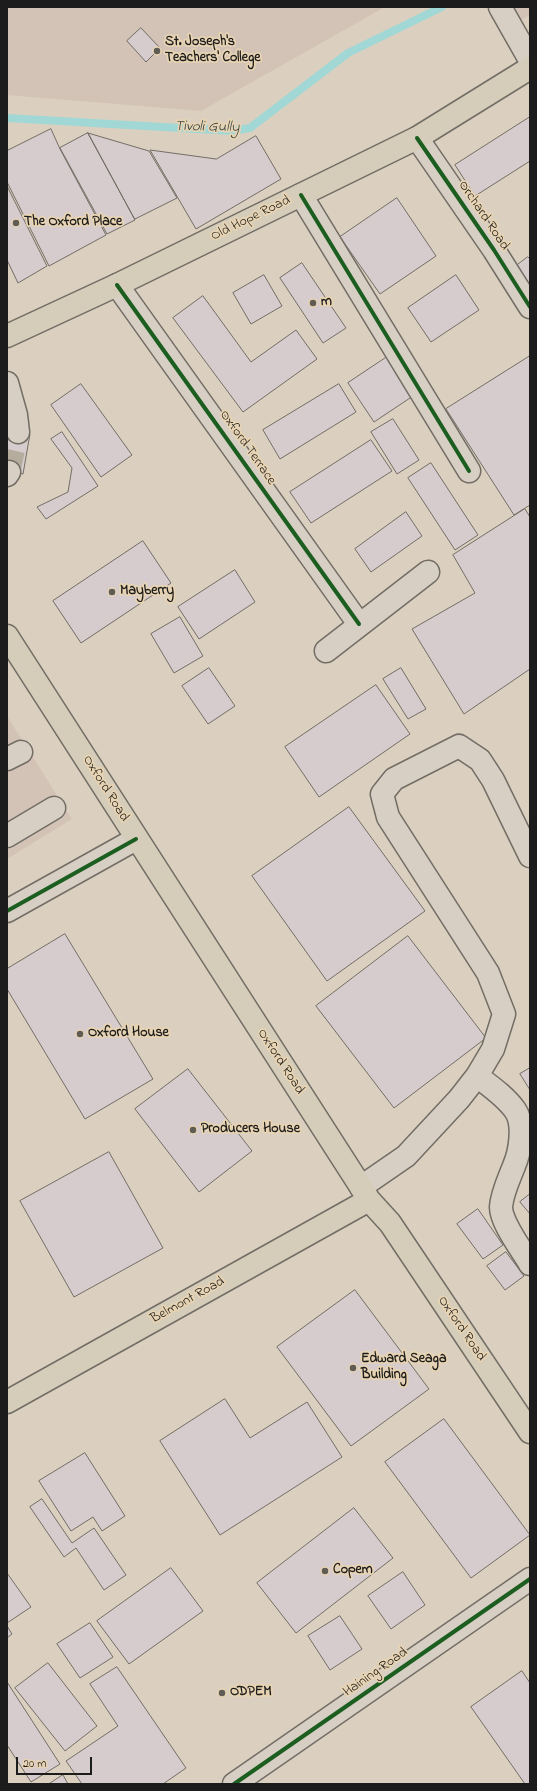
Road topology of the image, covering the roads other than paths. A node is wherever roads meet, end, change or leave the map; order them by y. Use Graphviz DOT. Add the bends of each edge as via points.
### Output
graph roads {
  1 [pos="500,7"];
  2 [pos="530,60"];
  3 [pos="530,68"];
  4 [pos="417,138"];
  5 [pos="301,195"];
  6 [pos="117,285"];
  7 [pos="530,307"];
  8 [pos="7,336"];
  9 [pos="9,396"];
  10 [pos="18,432"];
  11 [pos="469,471"];
  12 [pos="428,572"];
  13 [pos="358,624"];
  14 [pos="7,636"];
  15 [pos="7,646"];
  16 [pos="326,651"];
  17 [pos="39,685"];
  18 [pos="54,808"];
  19 [pos="7,836"];
  20 [pos="136,839"];
  21 [pos="530,856"];
  22 [pos="7,911"];
  23 [pos="477,1076"];
  24 [pos="365,1194"];
  25 [pos="530,1264"];
  26 [pos="7,1402"];
  27 [pos="528,1425"];
  28 [pos="530,1579"];
  29 [pos="234,1784"];
  1 -- 2 [label="street"];
  3 -- 4 [label="main road, Old Hope Road"];
  4 -- 5 [label="main road, Old Hope Road"];
  4 -- 7 [label="street, Orchard Road"];
  5 -- 6 [label="main road, Old Hope Road"];
  5 -- 11 [label="street"];
  6 -- 8 [label="main road, Old Hope Road"];
  6 -- 13 [label="street, Oxford Terrace"];
  9 -- 10 [label="street" via="16,415"];
  12 -- 13 [label="street"];
  13 -- 16 [label="street"];
  14 -- 17 [label="main road, Oxford Road"];
  15 -- 17 [label="main road, Oxford Road"];
  17 -- 20 [label="main road, Oxford Road"];
  18 -- 19 [label="street"];
  20 -- 22 [label="street"];
  20 -- 24 [label="main road, Oxford Road"];
  21 -- 23 [label="street" via="493,780 480,760 459,746 394,779 382,794 388,817 488,974 504,1014 493,1049"];
  23 -- 24 [label="street" via="406,1156"];
  23 -- 25 [label="street" via="516,1111 521,1133 516,1162 501,1208 504,1219"];
  24 -- 26 [label="main road, Belmont Road"];
  24 -- 27 [label="main road, Oxford Road" via="390,1223"];
  28 -- 29 [label="street, Haining Road"];
}
